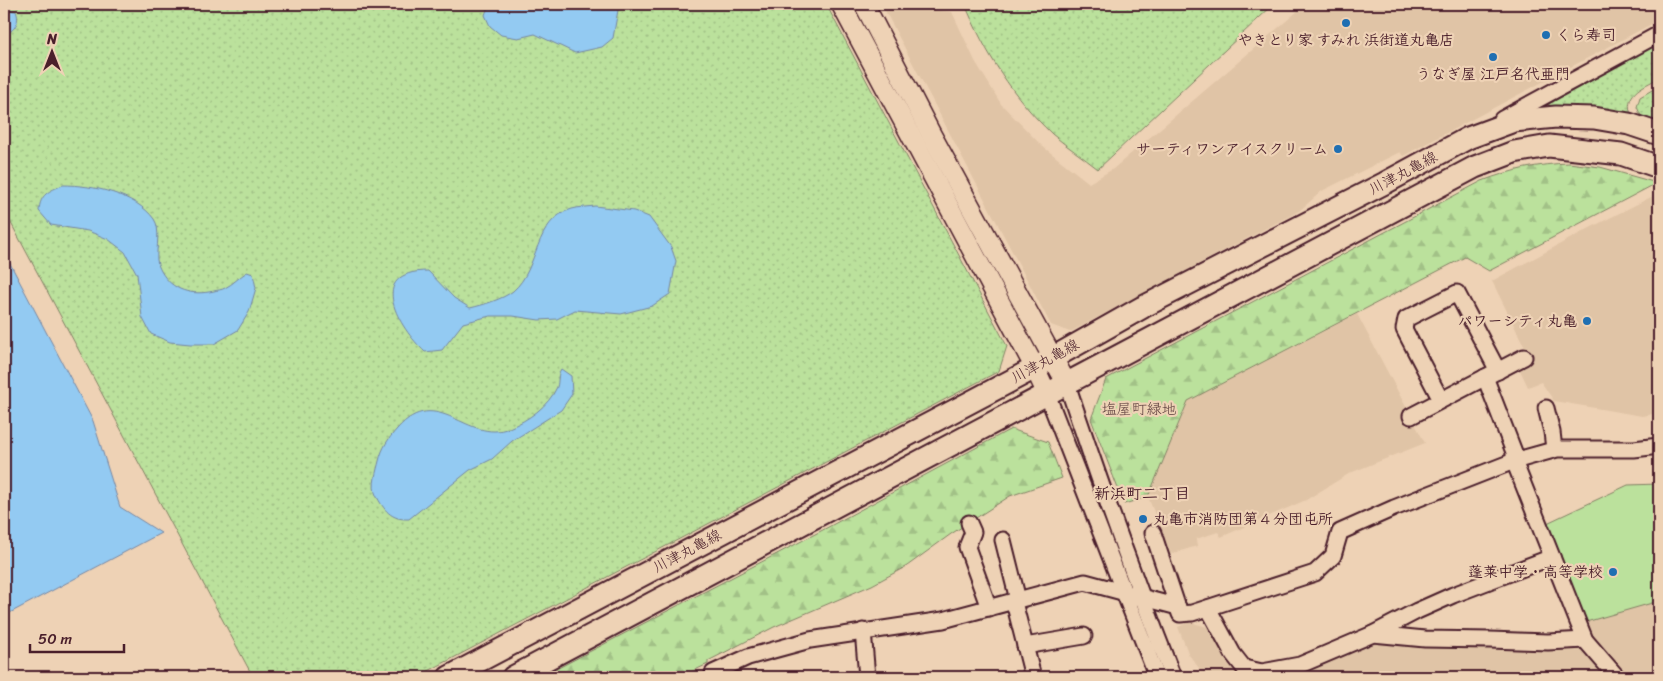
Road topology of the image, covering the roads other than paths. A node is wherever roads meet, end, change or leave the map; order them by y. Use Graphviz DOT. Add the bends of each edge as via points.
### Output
graph roads {
  1 [pos="841,4"];
  2 [pos="864,4"];
  3 [pos="1659,34"];
  4 [pos="1659,134"];
  5 [pos="1468,138"];
  6 [pos="1659,167"];
  7 [pos="1524,357"];
  8 [pos="1044,362"];
  9 [pos="1492,374"];
  10 [pos="1067,384"];
  11 [pos="1047,394"];
  12 [pos="1441,400"];
  13 [pos="1546,408"];
  14 [pos="1411,416"];
  15 [pos="1659,446"];
  16 [pos="1554,450"];
  17 [pos="1514,461"];
  18 [pos="968,523"];
  19 [pos="1153,533"];
  20 [pos="1003,540"];
  21 [pos="1552,557"];
  22 [pos="1123,591"];
  23 [pos="1142,596"];
  24 [pos="1016,601"];
  25 [pos="1178,607"];
  26 [pos="990,608"];
  27 [pos="1208,608"];
  28 [pos="863,631"];
  29 [pos="1373,634"];
  30 [pos="1084,636"];
  31 [pos="1585,640"];
  32 [pos="1025,646"];
  33 [pos="710,676"];
  34 [pos="449,677"];
  35 [pos="513,677"];
  36 [pos="867,677"];
  37 [pos="1033,677"];
  38 [pos="1157,677"];
  39 [pos="1173,677"];
  40 [pos="1617,677"];
  1 -- 8 [label="street"];
  2 -- 8 [label="street"];
  3 -- 5 [label="street"];
  4 -- 5 [label="main road, 川津丸亀線" via="1630,124 1594,118 1556,117 1514,121"];
  5 -- 8 [label="main road, 川津丸亀線"];
  6 -- 10 [label="main road, 川津丸亀線" via="1621,154 1549,146 1514,152 1468,171"];
  7 -- 9 [label="street"];
  8 -- 10 [label="street"];
  8 -- 11 [label="street"];
  8 -- 34 [label="main road, 川津丸亀線"];
  9 -- 12 [label="street"];
  9 -- 12 [label="street" via="1457,293 1406,319 1404,330"];
  9 -- 17 [label="street"];
  10 -- 11 [label="main road, 川津丸亀線"];
  10 -- 23 [label="street"];
  11 -- 22 [label="street"];
  11 -- 35 [label="main road, 川津丸亀線"];
  12 -- 14 [label="street"];
  13 -- 16 [label="street"];
  15 -- 16 [label="street"];
  16 -- 17 [label="street"];
  17 -- 21 [label="street"];
  17 -- 27 [label="street" via="1340,532 1333,556 1315,573"];
  18 -- 26 [label="street" via="973,532 967,547"];
  19 -- 25 [label="street"];
  20 -- 24 [label="street"];
  21 -- 29 [label="street" via="1452,595"];
  21 -- 31 [label="street"];
  22 -- 23 [label="street"];
  22 -- 24 [label="street" via="1085,582"];
  22 -- 38 [label="street"];
  23 -- 25 [label="street"];
  23 -- 39 [label="street"];
  24 -- 26 [label="street"];
  24 -- 32 [label="street"];
  25 -- 27 [label="street" via="1180,614"];
  26 -- 28 [label="street" via="943,620"];
  27 -- 29 [label="street" via="1232,654 1244,668 1262,672 1300,665"];
  28 -- 33 [label="street" via="810,640 748,657"];
  28 -- 36 [label="street"];
  29 -- 31 [label="street" via="1425,639"];
  30 -- 32 [label="street"];
  31 -- 40 [label="street"];
  32 -- 37 [label="street"];
}
